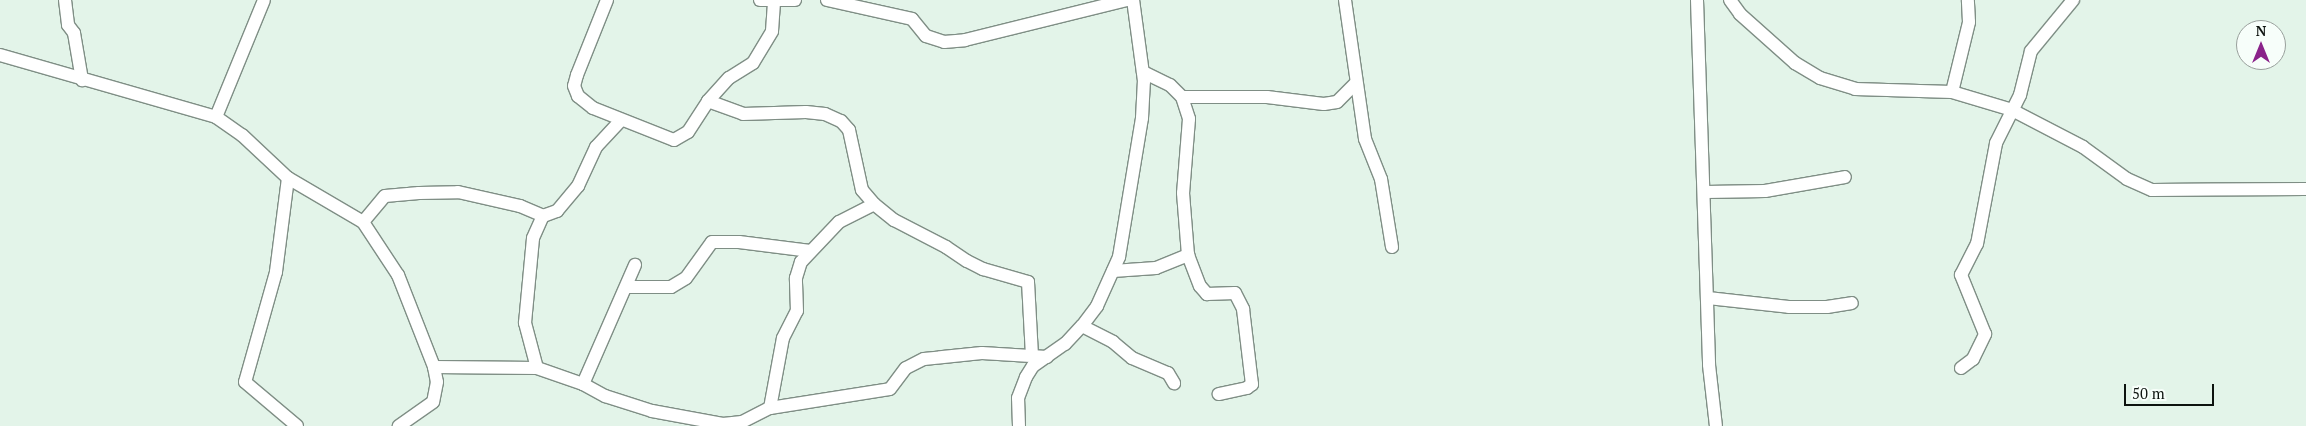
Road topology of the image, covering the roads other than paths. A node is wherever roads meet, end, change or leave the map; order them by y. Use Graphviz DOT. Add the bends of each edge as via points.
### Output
graph roads {
  1 [pos="65,0"];
  2 [pos="264,0"];
  3 [pos="607,0"];
  4 [pos="760,0"];
  5 [pos="795,0"];
  6 [pos="827,0"];
  7 [pos="1127,0"];
  8 [pos="1133,0"];
  9 [pos="1345,0"];
  10 [pos="1697,0"];
  11 [pos="1730,0"];
  12 [pos="1968,0"];
  13 [pos="2073,0"];
  14 [pos="774,2"];
  15 [pos="0,55"];
  16 [pos="1143,72"];
  17 [pos="82,80"];
  18 [pos="1354,84"];
  19 [pos="1952,92"];
  20 [pos="1182,97"];
  21 [pos="708,101"];
  22 [pos="2012,110"];
  23 [pos="216,117"];
  24 [pos="620,120"];
  25 [pos="1845,177"];
  26 [pos="288,178"];
  27 [pos="2306,189"];
  28 [pos="1706,192"];
  29 [pos="874,204"];
  30 [pos="543,216"];
  31 [pos="364,222"];
  32 [pos="1392,247"];
  33 [pos="810,251"];
  34 [pos="1188,254"];
  35 [pos="635,265"];
  36 [pos="1113,271"];
  37 [pos="627,287"];
  38 [pos="1708,298"];
  39 [pos="1852,303"];
  40 [pos="1082,326"];
  41 [pos="1032,356"];
  42 [pos="1048,357"];
  43 [pos="434,367"];
  44 [pos="537,368"];
  45 [pos="1961,368"];
  46 [pos="1174,383"];
  47 [pos="583,384"];
  48 [pos="1219,394"];
  49 [pos="770,408"];
  50 [pos="744,424"];
  51 [pos="297,426"];
  52 [pos="399,426"];
  53 [pos="1019,426"];
  54 [pos="1716,426"];
  1 -- 17 [label="street"];
  2 -- 23 [label="street"];
  3 -- 24 [label="street" via="574,86 578,96 593,108"];
  4 -- 14 [label="street"];
  5 -- 14 [label="street"];
  6 -- 7 [label="street" via="912,19 926,36 944,42 964,40"];
  8 -- 16 [label="street"];
  9 -- 18 [label="street"];
  10 -- 28 [label="street"];
  11 -- 19 [label="street" via="1740,14 1795,63 1820,78 1855,89"];
  12 -- 19 [label="street" via="1969,22"];
  13 -- 22 [label="street" via="2031,52 2020,95"];
  14 -- 21 [label="street" via="772,31 753,63 729,78"];
  15 -- 17 [label="street"];
  16 -- 20 [label="street" via="1170,84"];
  16 -- 36 [label="street" via="1139,150 1119,257"];
  17 -- 23 [label="street"];
  18 -- 20 [label="street" via="1338,102 1324,104 1268,97"];
  18 -- 32 [label="street" via="1369,155 1384,191"];
  19 -- 22 [label="street"];
  20 -- 34 [label="street" via="1189,120 1183,193"];
  21 -- 24 [label="street" via="679,140"];
  21 -- 29 [label="street" via="743,114 806,112 825,114 841,121 849,130 862,190"];
  22 -- 27 [label="street" via="2083,147 2127,179 2152,190"];
  22 -- 45 [label="street" via="1996,143 1976,244 1962,275 1985,334 1973,360"];
  23 -- 26 [label="street" via="242,135"];
  24 -- 30 [label="street" via="596,147 578,186 557,211"];
  25 -- 28 [label="street" via="1765,192"];
  26 -- 31 [label="street"];
  26 -- 51 [label="street" via="276,272 245,382"];
  28 -- 38 [label="street"];
  29 -- 33 [label="street" via="839,222"];
  29 -- 41 [label="street" via="894,220 946,247 967,262 1028,282"];
  30 -- 31 [label="street" via="520,206 458,192 411,193 385,196"];
  30 -- 44 [label="street" via="530,251 524,312"];
  31 -- 43 [label="street" via="398,275"];
  33 -- 37 [label="street" via="712,242 686,278 670,287"];
  33 -- 49 [label="street" via="801,262 796,278 797,311 783,338"];
  34 -- 36 [label="street" via="1156,268"];
  34 -- 48 [label="street" via="1203,292 1235,294 1243,309 1252,384"];
  35 -- 37 [label="street"];
  36 -- 40 [label="street" via="1097,306"];
  37 -- 47 [label="street"];
  38 -- 39 [label="street" via="1789,307"];
  38 -- 54 [label="street"];
  40 -- 42 [label="street"];
  40 -- 46 [label="street" via="1113,342 1132,358 1168,373"];
  41 -- 42 [label="street"];
  41 -- 49 [label="street" via="982,353 924,359 906,368 890,389"];
  42 -- 53 [label="street" via="1033,366 1022,386 1018,398"];
  43 -- 44 [label="street"];
  43 -- 52 [label="street" via="437,382 433,402"];
  44 -- 47 [label="street"];
  47 -- 50 [label="street" via="606,396 652,411 723,424"];
  49 -- 50 [label="street"];
}
